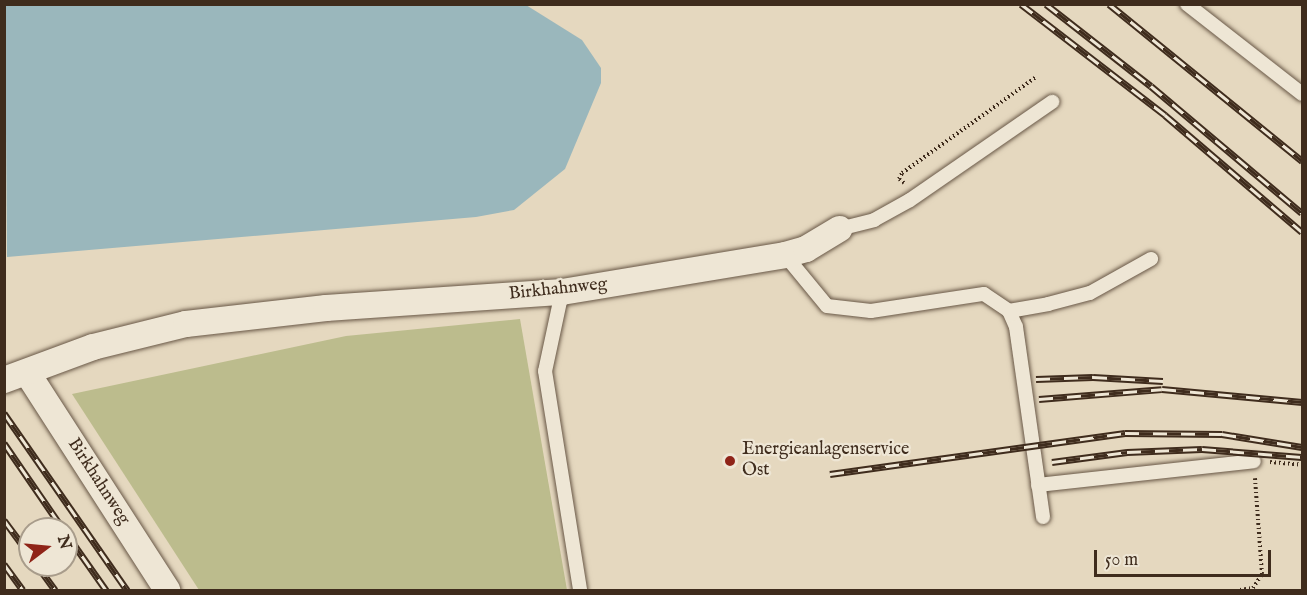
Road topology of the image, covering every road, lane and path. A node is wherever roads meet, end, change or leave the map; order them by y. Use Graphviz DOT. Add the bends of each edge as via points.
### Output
graph roads {
  1 [pos="1187,4"];
  2 [pos="1036,77"];
  3 [pos="1032,81"];
  4 [pos="1034,90"];
  5 [pos="1302,94"];
  6 [pos="1052,102"];
  7 [pos="908,182"];
  8 [pos="839,229"];
  9 [pos="785,255"];
  10 [pos="1151,259"];
  11 [pos="562,292"];
  12 [pos="1009,311"];
  13 [pos="16,377"];
  14 [pos="1254,461"];
  15 [pos="1302,465"];
  16 [pos="1038,485"];
  17 [pos="1043,517"];
  18 [pos="167,591"];
  19 [pos="580,591"];
  20 [pos="1240,591"];
  1 -- 5 [label="lane"];
  2 -- 3 [label="path"];
  3 -- 4 [label="path"];
  3 -- 7 [label="path" via="902,173 901,183"];
  6 -- 8 [label="lane, Birkhahnweg" via="910,200 874,220"];
  8 -- 9 [label="street, Birkhahnweg" via="806,249"];
  9 -- 11 [label="street, Birkhahnweg"];
  9 -- 12 [label="lane" via="827,306 872,311 984,294"];
  10 -- 12 [label="lane" via="1090,293"];
  11 -- 13 [label="street, Birkhahnweg" via="326,308 186,324 93,347"];
  11 -- 19 [label="lane" via="545,371"];
  12 -- 16 [label="lane" via="1016,327"];
  13 -- 18 [label="street, Birkhahnweg"];
  14 -- 15 [label="path"];
  14 -- 16 [label="lane"];
  14 -- 20 [label="path" via="1262,574 1253,588"];
  16 -- 17 [label="lane"];
}
